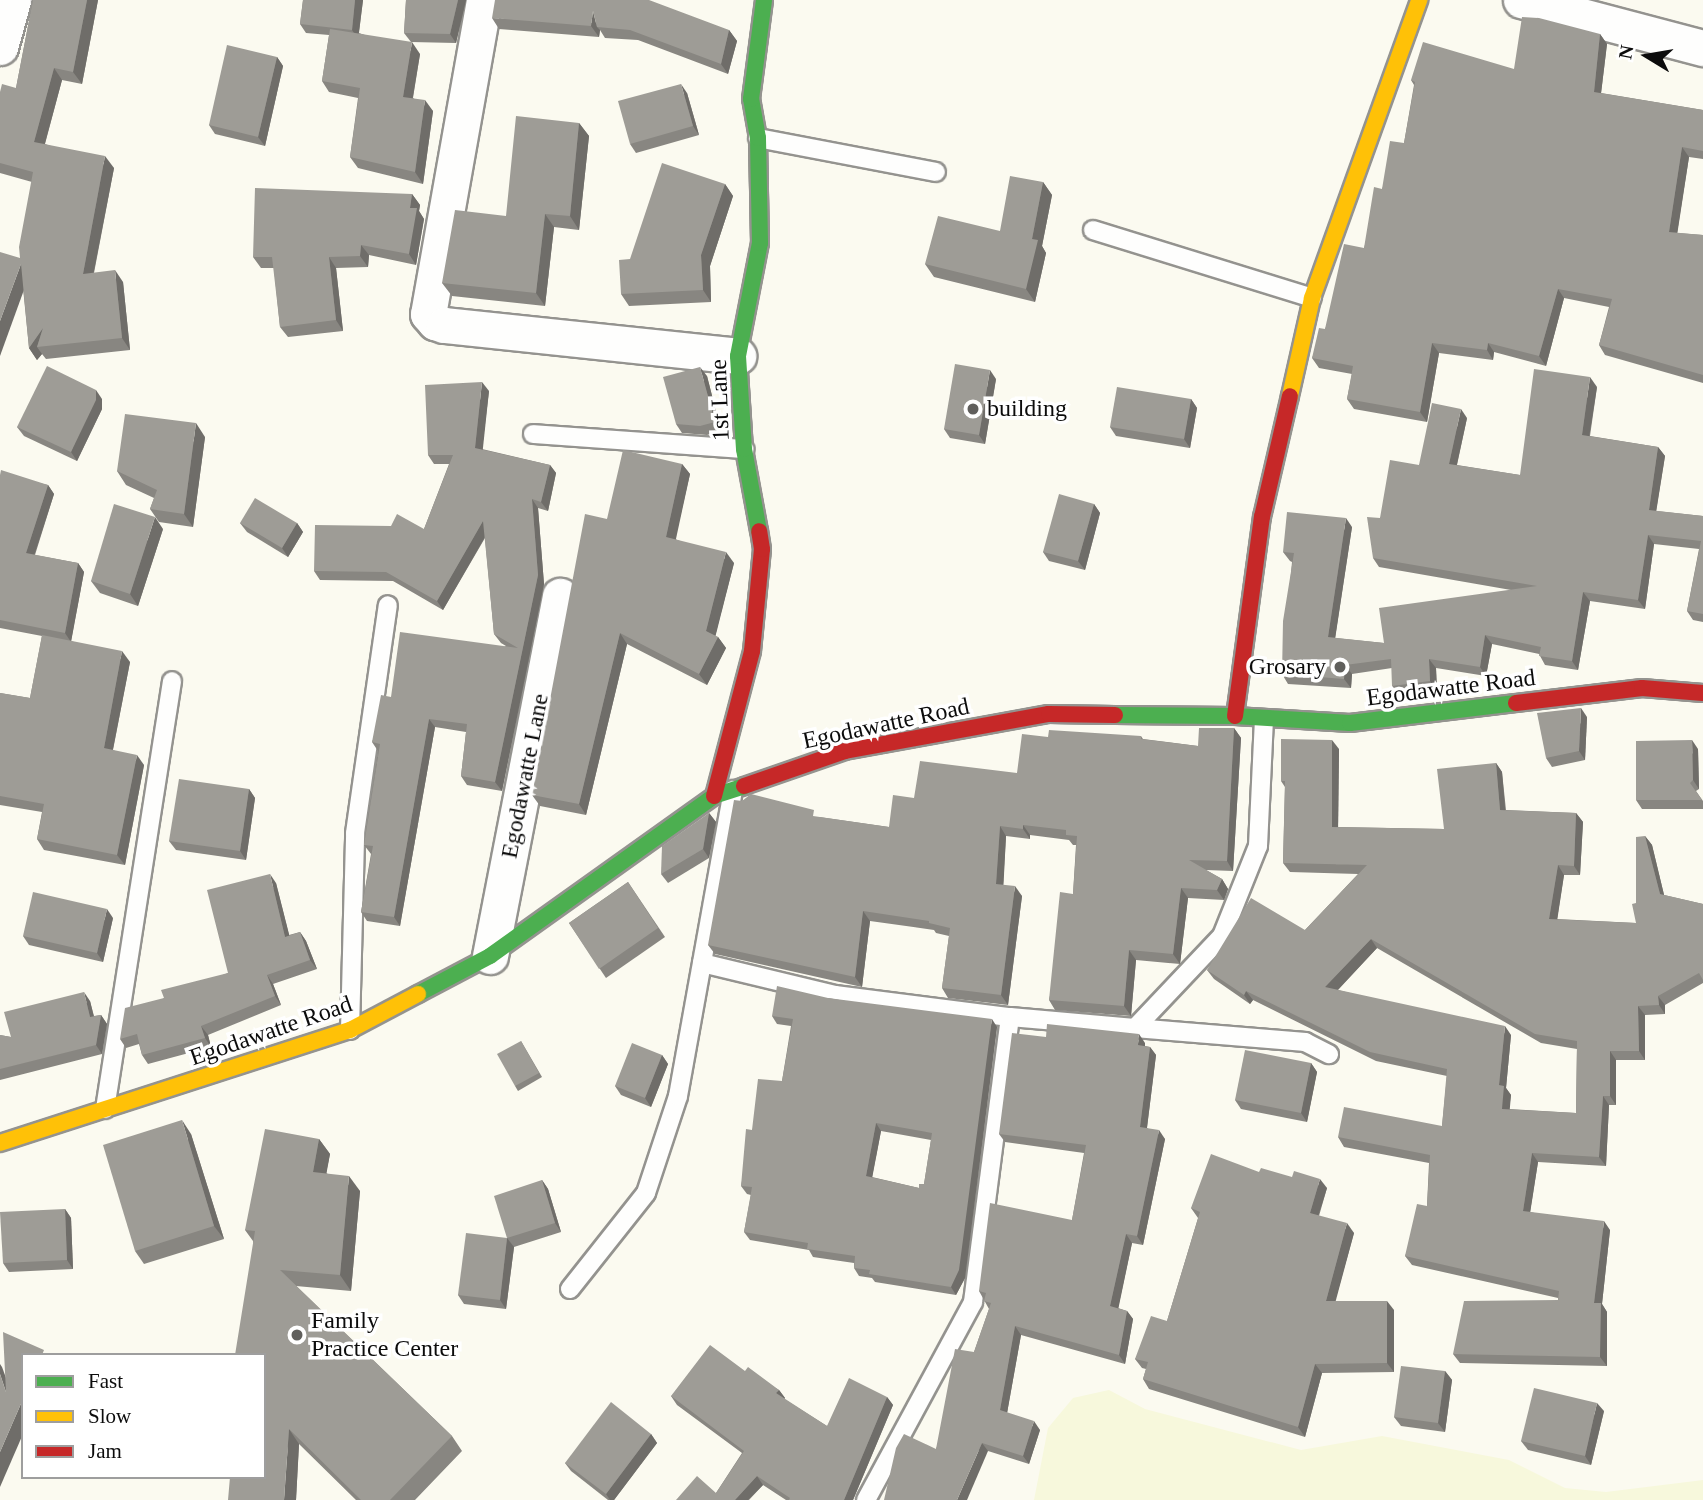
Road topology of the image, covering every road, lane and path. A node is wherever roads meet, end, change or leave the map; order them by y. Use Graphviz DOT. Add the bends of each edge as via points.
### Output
graph roads {
  1 [pos="13,0"];
  2 [pos="484,0"];
  3 [pos="764,0"];
  4 [pos="1419,0"];
  5 [pos="1521,0"];
  6 [pos="0,47"];
  7 [pos="1703,48"];
  8 [pos="758,138"];
  9 [pos="936,172"];
  10 [pos="1093,230"];
  11 [pos="1312,298"];
  12 [pos="738,356"];
  13 [pos="533,433"];
  14 [pos="744,449"];
  15 [pos="560,596"];
  16 [pos="388,605"];
  17 [pos="172,681"];
  18 [pos="1703,693"];
  19 [pos="1236,716"];
  20 [pos="1264,719"];
  21 [pos="733,787"];
  22 [pos="714,796"];
  23 [pos="490,956"];
  24 [pos="702,963"];
  25 [pos="1010,1017"];
  26 [pos="1135,1028"];
  27 [pos="350,1030"];
  28 [pos="1329,1054"];
  29 [pos="104,1111"];
  30 [pos="0,1143"];
  31 [pos="570,1289"];
  32 [pos="866,1500"];
  1 -- 6 [label="street"];
  2 -- 12 [label="street" via="428,314 444,325"];
  3 -- 8 [label="street, 1st Lane" via="751,99"];
  4 -- 11 [label="street"];
  5 -- 7 [label="street"];
  8 -- 9 [label="lane"];
  8 -- 12 [label="street, 1st Lane" via="760,243"];
  10 -- 11 [label="lane"];
  11 -- 19 [label="street" via="1262,517"];
  12 -- 14 [label="street, 1st Lane"];
  13 -- 14 [label="lane"];
  14 -- 22 [label="street, 1st Lane" via="762,549 752,651"];
  15 -- 23 [label="street, Egodawatte Lane"];
  16 -- 27 [label="lane" via="355,833"];
  17 -- 29 [label="lane"];
  18 -- 20 [label="street, Egodawatte Road" via="1642,688 1350,723"];
  19 -- 20 [label="street, Egodawatte Road"];
  19 -- 21 [label="street, Egodawatte Road" via="1049,714 845,751"];
  20 -- 26 [label="lane" via="1258,846 1222,936"];
  21 -- 22 [label="street, Egodawatte Road"];
  21 -- 24 [label="lane"];
  22 -- 23 [label="street, Egodawatte Road"];
  23 -- 27 [label="street, Egodawatte Road"];
  24 -- 25 [label="lane" via="835,995"];
  24 -- 31 [label="lane" via="678,1096 646,1193"];
  25 -- 26 [label="lane"];
  25 -- 32 [label="lane" via="972,1302"];
  26 -- 28 [label="lane" via="1305,1042"];
  27 -- 29 [label="street, Egodawatte Road"];
  29 -- 30 [label="street, Egodawatte Road"];
}
